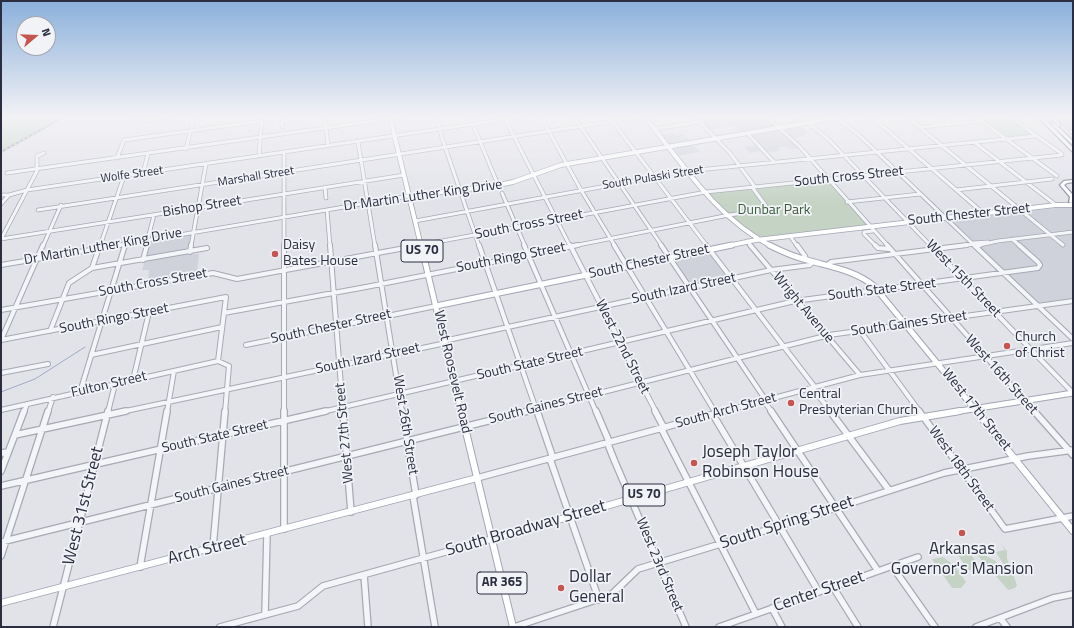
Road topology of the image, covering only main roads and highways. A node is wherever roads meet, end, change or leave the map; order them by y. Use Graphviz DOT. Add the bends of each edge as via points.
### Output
graph roads {
  1 [pos="397,146"];
  2 [pos="667,146"];
  3 [pos="669,146"];
  4 [pos="1073,183"];
  5 [pos="1067,191"];
  6 [pos="1073,194"];
  7 [pos="409,196"];
  8 [pos="1072,203"];
  9 [pos="759,239"];
  10 [pos="436,306"];
  11 [pos="1073,392"];
  12 [pos="974,408"];
  13 [pos="477,478"];
  14 [pos="1073,531"];
  15 [pos="492,539"];
  16 [pos="1,603"];
  17 [pos="513,627"];
  1 -- 7 [label="main road, West Roosevelt Road / US 70"];
  2 -- 7 [label="main road, Dr Martin Luther King Drive" via="548,168 498,186"];
  3 -- 9 [label="main road, West 17th Street" via="726,215"];
  4 -- 5 [label="highway" via="1062,184"];
  4 -- 6 [label="highway" via="1068,188"];
  5 -- 6 [label="highway"];
  5 -- 8 [label="highway" via="1072,197"];
  7 -- 10 [label="main road, West Roosevelt Road / US 70"];
  8 -- 9 [label="main road, South Chester Street" via="908,222 871,229"];
  9 -- 10 [label="main road, South Chester Street"];
  9 -- 12 [label="main road, West 17th Street" via="782,251 861,276 870,282"];
  10 -- 13 [label="main road, West Roosevelt Road / US 70"];
  11 -- 12 [label="main road, South Broadway Street / US 70"];
  12 -- 14 [label="main road, West 17th Street"];
  12 -- 15 [label="main road, South Broadway Street / US 70" via="900,421"];
  13 -- 15 [label="main road, West Roosevelt Road / US 70"];
  13 -- 16 [label="main road, Arch Street"];
  15 -- 17 [label="main road, West Roosevelt Road / AR 365"];
}
